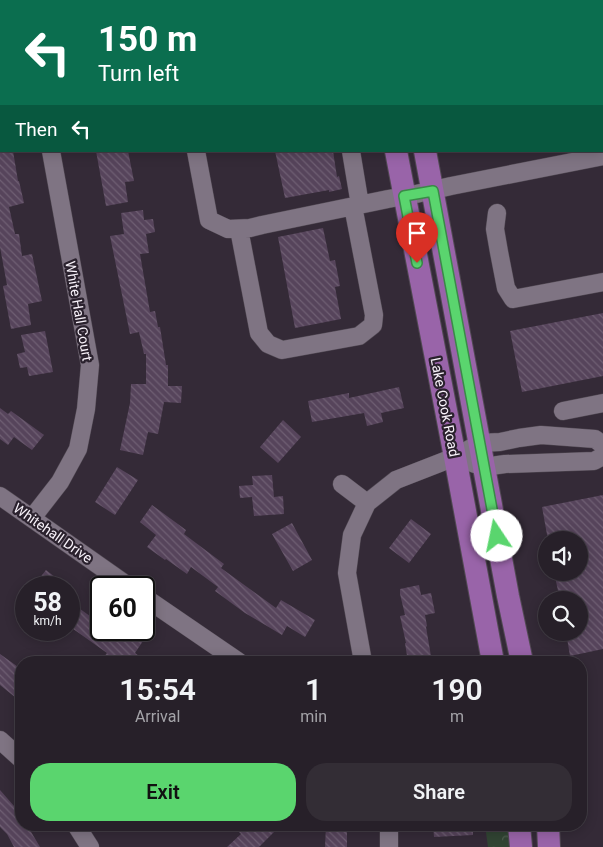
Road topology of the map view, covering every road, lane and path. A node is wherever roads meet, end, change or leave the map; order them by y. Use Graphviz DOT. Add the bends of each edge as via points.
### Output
graph roads {
  1 [pos="51,152"];
  2 [pos="196,152"];
  3 [pos="351,152"];
  4 [pos="396,152"];
  5 [pos="425,152"];
  6 [pos="603,156"];
  7 [pos="433,191"];
  8 [pos="404,196"];
  9 [pos="356,205"];
  10 [pos="497,213"];
  11 [pos="239,229"];
  12 [pos="603,282"];
  13 [pos="603,403"];
  14 [pos="563,411"];
  15 [pos="480,444"];
  16 [pos="603,445"];
  17 [pos="603,456"];
  18 [pos="455,457"];
  19 [pos="484,466"];
  20 [pos="342,484"];
  21 [pos="0,496"];
  22 [pos="367,503"];
  23 [pos="32,518"];
  24 [pos="114,576"];
  25 [pos="155,604"];
  26 [pos="230,656"];
  27 [pos="361,656"];
  28 [pos="492,656"];
  29 [pos="521,656"];
  30 [pos="0,740"];
  31 [pos="15,754"];
  32 [pos="80,831"];
  33 [pos="389,831"];
  34 [pos="520,831"];
  35 [pos="548,831"];
  36 [pos="90,847"];
  37 [pos="389,847"];
  38 [pos="521,847"];
  39 [pos="549,847"];
  1 -- 23 [label="street, White Hall Court" via="90,366 78,449 60,482"];
  2 -- 11 [label="street" via="209,220 228,229"];
  3 -- 9 [label="street"];
  4 -- 8 [label="main road, Lake Cook Road"];
  5 -- 7 [label="main road, Lake Cook Road"];
  6 -- 7 [label="street"];
  7 -- 8 [label="street"];
  7 -- 15 [label="main road, Lake Cook Road"];
  8 -- 9 [label="street"];
  8 -- 18 [label="main road, Lake Cook Road"];
  9 -- 11 [label="street"];
  9 -- 11 [label="street" via="374,316 373,325 359,336 282,350 268,344 259,333"];
  10 -- 12 [label="street" via="495,229 499,252 506,288 513,299"];
  13 -- 14 [label="street"];
  15 -- 16 [label="street" via="540,435 595,439"];
  15 -- 18 [label="street"];
  15 -- 19 [label="main road, Lake Cook Road"];
  17 -- 19 [label="street" via="594,461"];
  18 -- 19 [label="street"];
  18 -- 22 [label="street" via="396,480"];
  18 -- 28 [label="main road, Lake Cook Road"];
  19 -- 29 [label="main road, Lake Cook Road"];
  20 -- 22 [label="street"];
  21 -- 23 [label="street, Whitehall Drive"];
  22 -- 27 [label="street" via="352,535 347,573"];
  23 -- 24 [label="street, Whitehall Drive"];
  25 -- 26 [label="street"];
  30 -- 31 [label="street"];
  32 -- 36 [label="street"];
  33 -- 37 [label="street"];
  34 -- 38 [label="main road"];
  35 -- 39 [label="main road"];
}
